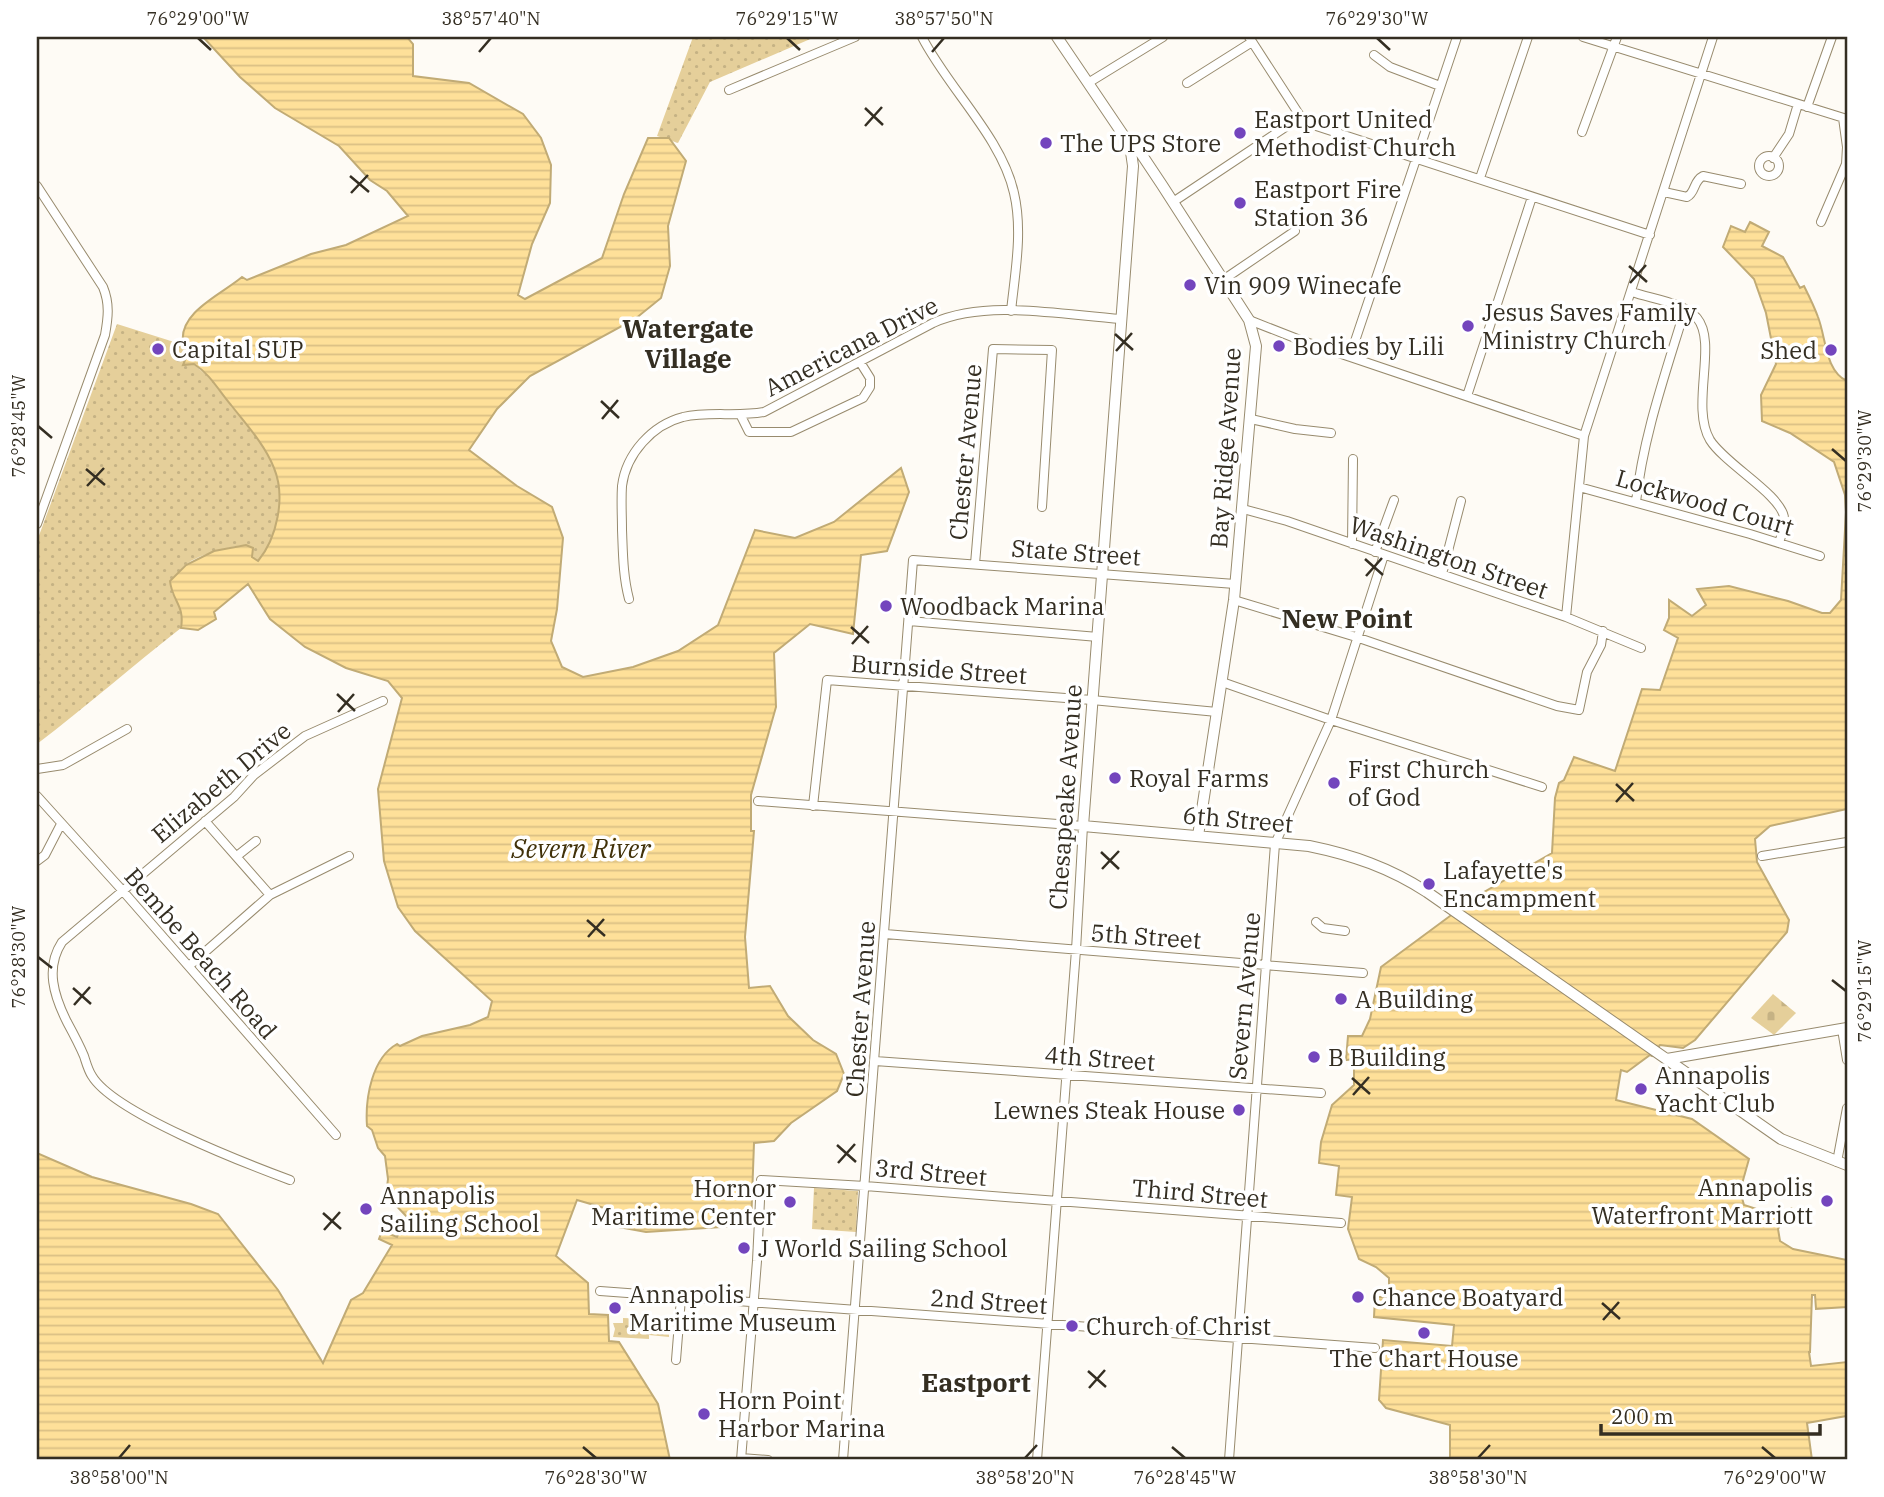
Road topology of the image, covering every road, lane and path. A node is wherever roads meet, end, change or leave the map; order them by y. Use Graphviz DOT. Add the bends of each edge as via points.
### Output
graph roads {
  1 [pos="855,37"];
  2 [pos="922,37"];
  3 [pos="1058,37"];
  4 [pos="1163,37"];
  5 [pos="1457,37"];
  6 [pos="1528,37"];
  7 [pos="1583,37"];
  8 [pos="1713,37"];
  9 [pos="1832,37"];
  10 [pos="1251,40"];
  11 [pos="1615,41"];
  12 [pos="1374,55"];
  13 [pos="1702,74"];
  14 [pos="1088,83"];
  15 [pos="1187,83"];
  16 [pos="1440,86"];
  17 [pos="729,90"];
  18 [pos="1803,105"];
  19 [pos="1845,119"];
  20 [pos="1304,122"];
  21 [pos="1583,132"];
  22 [pos="1125,138"];
  23 [pos="1417,158"];
  24 [pos="1773,158"];
  25 [pos="1133,166"];
  26 [pos="1480,178"];
  27 [pos="1741,184"];
  28 [pos="1162,185"];
  29 [pos="37,186"];
  30 [pos="1664,192"];
  31 [pos="1532,197"];
  32 [pos="1173,202"];
  33 [pos="1821,222"];
  34 [pos="1295,231"];
  35 [pos="1650,235"];
  36 [pos="1223,280"];
  37 [pos="1632,292"];
  38 [pos="1685,309"];
  39 [pos="1010,311"];
  40 [pos="1121,319"];
  41 [pos="1249,320"];
  42 [pos="1275,329"];
  43 [pos="1254,339"];
  44 [pos="1350,356"];
  45 [pos="860,362"];
  46 [pos="1467,396"];
  47 [pos="741,416"];
  48 [pos="1251,419"];
  49 [pos="1331,433"];
  50 [pos="1584,436"];
  51 [pos="1353,459"];
  52 [pos="1579,487"];
  53 [pos="1394,500"];
  54 [pos="1461,501"];
  55 [pos="1636,502"];
  56 [pos="1042,507"];
  57 [pos="1243,509"];
  58 [pos="37,524"];
  59 [pos="1779,543"];
  60 [pos="1352,544"];
  61 [pos="1375,552"];
  62 [pos="1384,555"];
  63 [pos="1821,556"];
  64 [pos="913,560"];
  65 [pos="975,564"];
  66 [pos="1101,573"];
  67 [pos="1442,574"];
  68 [pos="1235,584"];
  69 [pos="629,599"];
  70 [pos="1234,600"];
  71 [pos="1566,617"];
  72 [pos="909,621"];
  73 [pos="1603,631"];
  74 [pos="1098,637"];
  75 [pos="1356,637"];
  76 [pos="1641,648"];
  77 [pos="1222,682"];
  78 [pos="903,685"];
  79 [pos="1092,700"];
  80 [pos="383,701"];
  81 [pos="1217,712"];
  82 [pos="1331,720"];
  83 [pos="127,729"];
  84 [pos="37,769"];
  85 [pos="1542,787"];
  86 [pos="37,796"];
  87 [pos="758,801"];
  88 [pos="813,806"];
  89 [pos="893,811"];
  90 [pos="205,821"];
  91 [pos="61,824"];
  92 [pos="1083,826"];
  93 [pos="1198,836"];
  94 [pos="256,841"];
  95 [pos="1847,842"];
  96 [pos="1275,844"];
  97 [pos="237,856"];
  98 [pos="349,856"];
  99 [pos="1762,856"];
  100 [pos="37,862"];
  101 [pos="122,890"];
  102 [pos="270,895"];
  103 [pos="1316,922"];
  104 [pos="1345,931"];
  105 [pos="885,934"];
  106 [pos="1076,950"];
  107 [pos="1266,965"];
  108 [pos="189,966"];
  109 [pos="1363,973"];
  110 [pos="1844,1028"];
  111 [pos="1667,1059"];
  112 [pos="1847,1060"];
  113 [pos="875,1061"];
  114 [pos="1065,1074"];
  115 [pos="1256,1088"];
  116 [pos="1321,1093"];
  117 [pos="1847,1108"];
  118 [pos="336,1135"];
  119 [pos="1842,1163"];
  120 [pos="290,1180"];
  121 [pos="865,1185"];
  122 [pos="1056,1201"];
  123 [pos="1247,1217"];
  124 [pos="1341,1223"];
  125 [pos="600,1291"];
  126 [pos="681,1298"];
  127 [pos="752,1303"];
  128 [pos="856,1311"];
  129 [pos="1046,1325"];
  130 [pos="1238,1339"];
  131 [pos="1375,1348"];
  132 [pos="676,1360"];
  133 [pos="741,1459"];
  134 [pos="768,1460"];
  135 [pos="843,1460"];
  136 [pos="1037,1460"];
  137 [pos="1229,1460"];
  1 -- 17 [label="street"];
  2 -- 39 [label="street" via="999,153 1011,181 1017,206 1017,251"];
  3 -- 14 [label="main road, Bay Ridge Avenue"];
  4 -- 14 [label="street"];
  5 -- 16 [label="street"];
  6 -- 26 [label="street"];
  7 -- 11 [label="street"];
  8 -- 13 [label="street"];
  9 -- 18 [label="street"];
  10 -- 15 [label="street"];
  10 -- 20 [label="street"];
  11 -- 13 [label="street"];
  11 -- 21 [label="street"];
  12 -- 16 [label="street" via="1390,67"];
  13 -- 18 [label="street"];
  13 -- 30 [label="street"];
  14 -- 22 [label="main road, Bay Ridge Avenue"];
  16 -- 23 [label="street"];
  18 -- 19 [label="street"];
  18 -- 24 [label="street"];
  19 -- 33 [label="street" via="1846,164"];
  20 -- 23 [label="street"];
  20 -- 32 [label="street" via="1287,126"];
  22 -- 25 [label="main road, Chesapeake Avenue"];
  22 -- 28 [label="main road, Bay Ridge Avenue"];
  23 -- 26 [label="street"];
  23 -- 44 [label="street"];
  25 -- 28 [label="main road" via="1145,169"];
  25 -- 40 [label="main road, Chesapeake Avenue"];
  26 -- 31 [label="street"];
  27 -- 30 [label="street" via="1703,176 1687,198"];
  28 -- 32 [label="main road, Bay Ridge Avenue"];
  29 -- 58 [label="street" via="103,287 108,317"];
  30 -- 35 [label="street"];
  31 -- 35 [label="street"];
  31 -- 46 [label="street"];
  32 -- 36 [label="main road, Bay Ridge Avenue"];
  34 -- 36 [label="street"];
  35 -- 37 [label="street"];
  36 -- 41 [label="main road, Bay Ridge Avenue"];
  37 -- 38 [label="street"];
  37 -- 50 [label="street"];
  38 -- 55 [label="street" via="1643,452"];
  38 -- 59 [label="street" via="1701,324 1703,334 1702,414 1709,438 1781,508 1785,522"];
  39 -- 40 [label="street, Americana Drive"];
  39 -- 45 [label="street, Americana Drive" via="976,310 948,316"];
  40 -- 66 [label="main road, Chesapeake Avenue"];
  41 -- 42 [label="street"];
  41 -- 43 [label="main road, Bay Ridge Avenue"];
  42 -- 43 [label="street" via="1260,331"];
  42 -- 44 [label="street"];
  43 -- 48 [label="main road, Bay Ridge Avenue"];
  44 -- 46 [label="street"];
  45 -- 47 [label="street, Americana Drive" via="764,412"];
  45 -- 47 [label="street" via="870,378 863,398 791,432 749,432"];
  46 -- 50 [label="street"];
  47 -- 69 [label="street, Americana Drive" via="695,415 669,422 649,436 631,459 622,485 623,569"];
  48 -- 49 [label="street"];
  48 -- 57 [label="main road, Bay Ridge Avenue"];
  50 -- 52 [label="street"];
  51 -- 60 [label="street"];
  52 -- 55 [label="street, Lockwood Court"];
  52 -- 71 [label="street"];
  53 -- 61 [label="street"];
  54 -- 67 [label="street"];
  55 -- 59 [label="street, Lockwood Court"];
  56 -- 65 [label="street, Chester Avenue" via="1052,350 993,349"];
  57 -- 60 [label="street, Washington Street"];
  57 -- 68 [label="main road, Bay Ridge Avenue"];
  59 -- 63 [label="street, Lockwood Court"];
  60 -- 61 [label="street, Washington Street"];
  61 -- 62 [label="street, Washington Street"];
  62 -- 67 [label="street, Washington Street"];
  62 -- 75 [label="street, Severn Avenue"];
  64 -- 65 [label="street, State Street"];
  64 -- 72 [label="street, Chester Avenue"];
  65 -- 66 [label="street, State Street"];
  66 -- 68 [label="street, State Street"];
  66 -- 74 [label="main road, Chesapeake Avenue"];
  67 -- 71 [label="street, Washington Street"];
  68 -- 70 [label="main road, Bay Ridge Avenue"];
  70 -- 75 [label="street"];
  70 -- 77 [label="main road, Bay Ridge Avenue"];
  71 -- 73 [label="street, Washington Street"];
  72 -- 74 [label="street"];
  72 -- 78 [label="street, Chester Avenue"];
  73 -- 75 [label="street" via="1579,710"];
  73 -- 76 [label="street, Washington Street"];
  74 -- 79 [label="main road, Chesapeake Avenue"];
  75 -- 82 [label="street, Severn Avenue"];
  77 -- 81 [label="main road, Bay Ridge Avenue"];
  77 -- 82 [label="street"];
  78 -- 79 [label="street, Burnside Street"];
  78 -- 88 [label="street, Burnside Street" via="827,680"];
  78 -- 89 [label="street, Chester Avenue"];
  79 -- 81 [label="street, Burnside Street"];
  79 -- 92 [label="main road, Chesapeake Avenue"];
  80 -- 90 [label="street, Elizabeth Drive" via="312,732 254,775"];
  81 -- 93 [label="main road, Bay Ridge Avenue"];
  82 -- 85 [label="street"];
  82 -- 96 [label="street, Severn Avenue"];
  83 -- 84 [label="street" via="63,765"];
  86 -- 91 [label="street, Bembe Beach Road"];
  87 -- 88 [label="street, 6th Street"];
  88 -- 89 [label="street, 6th Street"];
  89 -- 92 [label="street, 6th Street"];
  89 -- 105 [label="street, Chester Avenue"];
  90 -- 97 [label="street"];
  90 -- 101 [label="street, Elizabeth Drive"];
  91 -- 100 [label="street"];
  91 -- 101 [label="street, Bembe Beach Road"];
  92 -- 93 [label="main road, 6th Street"];
  92 -- 106 [label="street, Chesapeake Avenue"];
  93 -- 96 [label="main road, 6th Street"];
  94 -- 97 [label="street"];
  95 -- 99 [label="street"];
  96 -- 107 [label="street, Severn Avenue"];
  96 -- 111 [label="main road, 6th Street" via="1321,849 1378,864 1427,892"];
  97 -- 102 [label="street"];
  98 -- 102 [label="street"];
  101 -- 108 [label="street, Bembe Beach Road"];
  101 -- 120 [label="street, Elizabeth Drive" via="62,942 51,968 55,993 92,1076 105,1091 140,1113 231,1158"];
  102 -- 108 [label="street"];
  103 -- 104 [label="street" via="1323,928"];
  105 -- 106 [label="street, 5th Street"];
  105 -- 113 [label="street, Chester Avenue"];
  106 -- 107 [label="street, 5th Street"];
  106 -- 114 [label="street, Chesapeake Avenue"];
  107 -- 109 [label="street, 5th Street"];
  107 -- 115 [label="street, Severn Avenue"];
  108 -- 118 [label="street, Bembe Beach Road"];
  110 -- 111 [label="main road"];
  110 -- 112 [label="street"];
  111 -- 119 [label="main road, 6th Street" via="1781,1139"];
  113 -- 114 [label="street, 4th Street"];
  113 -- 121 [label="street, Chester Avenue"];
  114 -- 115 [label="street, 4th Street"];
  114 -- 122 [label="street, Chesapeake Avenue"];
  115 -- 116 [label="street, 4th Street"];
  115 -- 123 [label="street, Severn Avenue"];
  117 -- 119 [label="street"];
  121 -- 122 [label="street, 3rd Street"];
  121 -- 127 [label="street, 3rd Street" via="761,1180"];
  121 -- 128 [label="street, Chester Avenue"];
  122 -- 123 [label="street, Third Street"];
  122 -- 129 [label="street, Chesapeake Avenue"];
  123 -- 124 [label="street, Third Street"];
  123 -- 130 [label="street, Severn Avenue"];
  125 -- 126 [label="street, 2nd Street"];
  126 -- 127 [label="street, 2nd Street"];
  126 -- 132 [label="street"];
  127 -- 128 [label="street, 2nd Street"];
  127 -- 133 [label="street"];
  128 -- 129 [label="street, 2nd Street"];
  128 -- 135 [label="street, Chester Avenue"];
  129 -- 130 [label="street, 2nd Street"];
  129 -- 136 [label="street, Chesapeake Avenue"];
  130 -- 131 [label="street, 2nd Street"];
  130 -- 137 [label="street, Severn Avenue"];
  133 -- 134 [label="street"];
}
